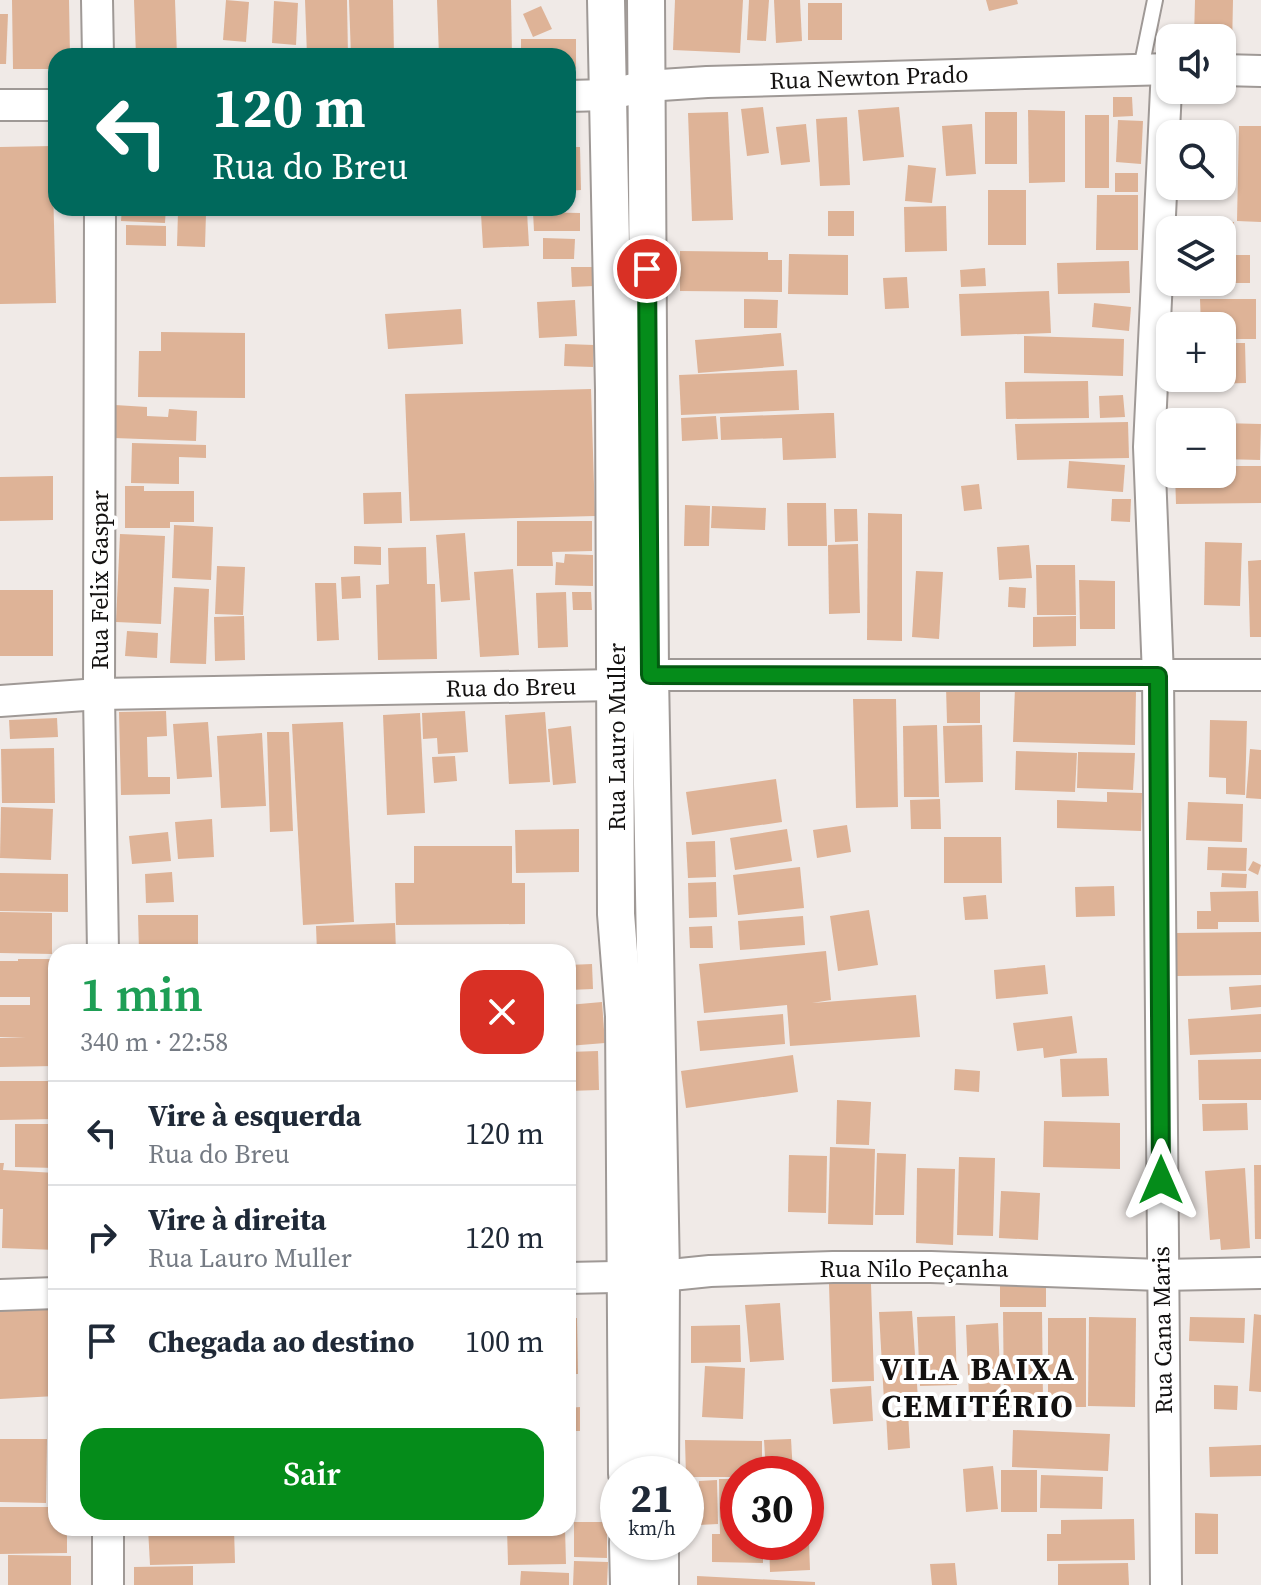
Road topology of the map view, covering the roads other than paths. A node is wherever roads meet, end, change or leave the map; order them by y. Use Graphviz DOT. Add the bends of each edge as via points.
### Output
graph roads {
  1 [pos="97,0"];
  2 [pos="606,0"];
  3 [pos="646,0"];
  4 [pos="1155,0"];
  5 [pos="1156,24"];
  6 [pos="98,48"];
  7 [pos="1156,68"];
  8 [pos="1236,70"];
  9 [pos="1261,71"];
  10 [pos="646,86"];
  11 [pos="607,95"];
  12 [pos="576,96"];
  13 [pos="1158,104"];
  14 [pos="0,105"];
  15 [pos="48,105"];
  16 [pos="100,216"];
  17 [pos="630,390"];
  18 [pos="1261,675"];
  19 [pos="1158,676"];
  20 [pos="633,680"];
  21 [pos="99,694"];
  22 [pos="0,701"];
  23 [pos="103,944"];
  24 [pos="1261,1273"];
  25 [pos="624,1275"];
  26 [pos="1161,1275"];
  27 [pos="661,1276"];
  28 [pos="576,1278"];
  29 [pos="48,1293"];
  30 [pos="0,1295"];
  31 [pos="627,1456"];
  32 [pos="660,1456"];
  33 [pos="108,1536"];
  34 [pos="628,1560"];
  35 [pos="660,1560"];
  36 [pos="108,1585"];
  37 [pos="629,1585"];
  38 [pos="660,1585"];
  39 [pos="1166,1585"];
  1 -- 6 [label="street"];
  2 -- 11 [label="street, Rua Lauro Muller"];
  3 -- 10 [label="street, Rua Lauro Muller"];
  4 -- 5 [label="lane"];
  7 -- 10 [label="street, Rua Newton Prado"];
  8 -- 9 [label="street"];
  10 -- 11 [label="street, Rua Newton Prado"];
  10 -- 17 [label="street, Rua Lauro Muller"];
  11 -- 12 [label="street, Rua Newton Prado"];
  11 -- 17 [label="street, Rua Lauro Muller"];
  13 -- 19 [label="street, Rua Cana Maris" via="1149,447"];
  14 -- 15 [label="street"];
  16 -- 21 [label="street, Rua Felix Gaspar"];
  17 -- 20 [label="street, Rua Lauro Muller"];
  18 -- 19 [label="street, Rua do Breu"];
  19 -- 20 [label="street, Rua do Breu"];
  19 -- 26 [label="street, Rua Cana Maris"];
  20 -- 21 [label="street, Rua do Breu"];
  20 -- 25 [label="street, Rua Lauro Muller" via="616,914 624,1016"];
  20 -- 27 [label="street, Rua Lauro Muller"];
  21 -- 22 [label="street, Rua do Breu"];
  21 -- 23 [label="street, Rua Felix Gaspar"];
  24 -- 26 [label="street, Rua Nilo Peçanha"];
  25 -- 27 [label="street, Rua Nilo Peçanha"];
  25 -- 28 [label="street, Rua Nilo Peçanha"];
  25 -- 31 [label="street, Rua Lauro Muller"];
  26 -- 27 [label="street, Rua Nilo Peçanha" via="847,1267"];
  26 -- 39 [label="street, Rua Cana Maris"];
  27 -- 32 [label="street, Rua Lauro Muller"];
  29 -- 30 [label="street"];
  33 -- 36 [label="street"];
  34 -- 37 [label="street"];
  35 -- 38 [label="street"];
}
